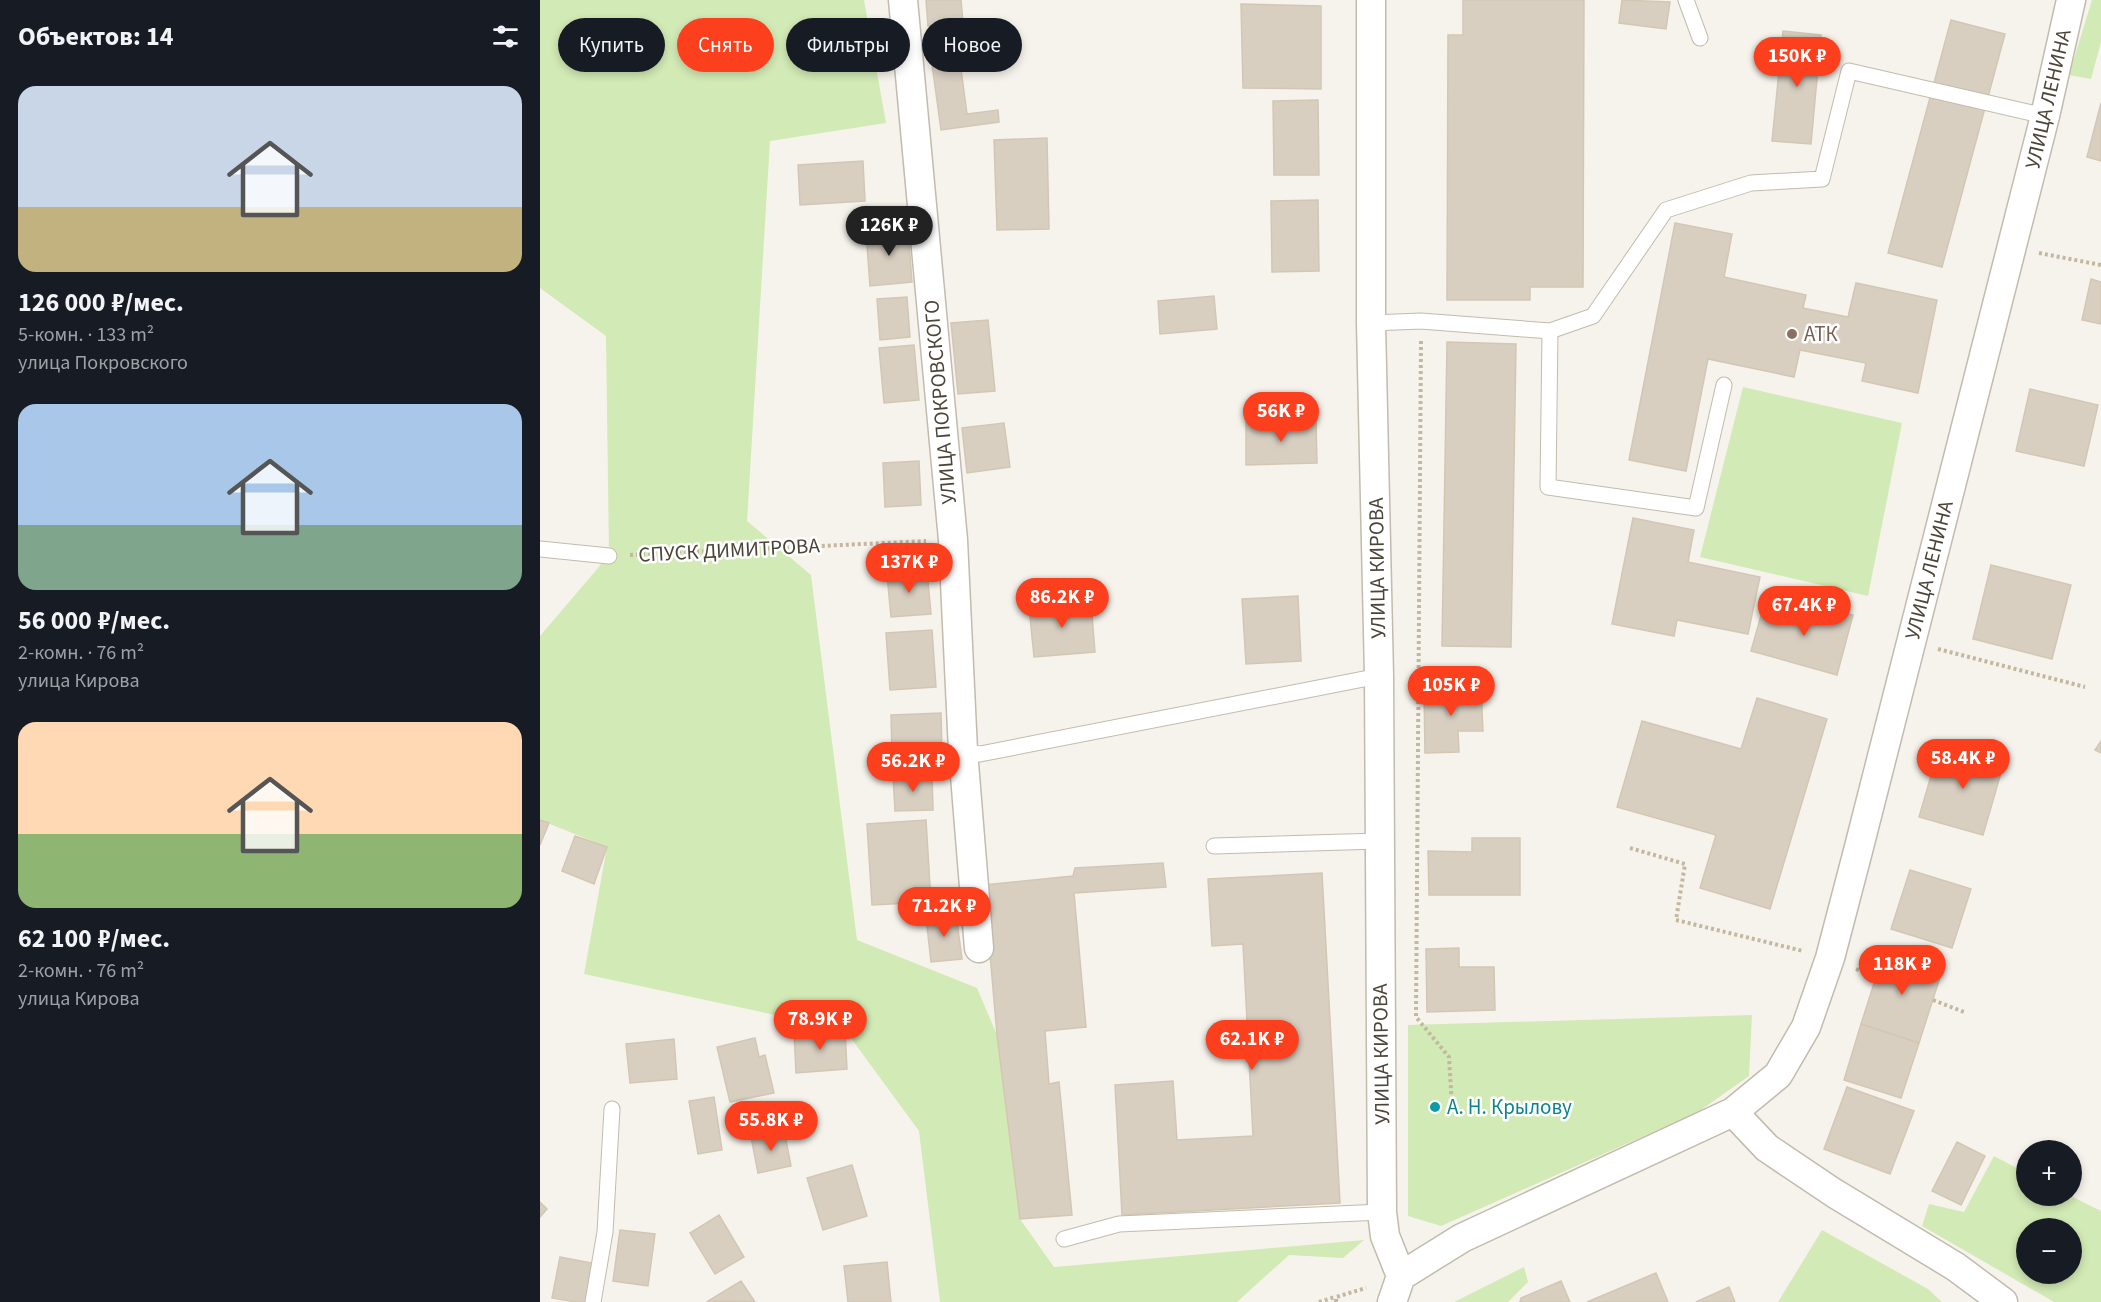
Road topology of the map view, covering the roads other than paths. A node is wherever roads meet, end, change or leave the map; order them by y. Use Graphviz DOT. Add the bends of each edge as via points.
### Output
graph roads {
  1 [pos="903,0"];
  2 [pos="1371,0"];
  3 [pos="1686,0"];
  4 [pos="2071,0"];
  5 [pos="1700,38"];
  6 [pos="2045,116"];
  7 [pos="1371,323"];
  8 [pos="1550,331"];
  9 [pos="1724,385"];
  10 [pos="540,549"];
  11 [pos="609,556"];
  12 [pos="1379,676"];
  13 [pos="963,751"];
  14 [pos="1379,841"];
  15 [pos="1214,846"];
  16 [pos="979,948"];
  17 [pos="612,1109"];
  18 [pos="1732,1112"];
  19 [pos="1382,1212"];
  20 [pos="1064,1239"];
  21 [pos="1396,1289"];
  22 [pos="593,1302"];
  23 [pos="2003,1302"];
  1 -- 13 [label="street, УЛИЦА ПОКРОВСКОГО" via="953,540"];
  2 -- 7 [label="street, УЛИЦА КИРОВА"];
  3 -- 5 [label="lane"];
  4 -- 6 [label="street, УЛИЦА ЛЕНИНА"];
  6 -- 8 [label="lane" via="1849,71 1822,179 1751,183 1666,210 1593,316"];
  6 -- 18 [label="street, УЛИЦА ЛЕНИНА" via="1830,958 1806,1027 1778,1075"];
  7 -- 8 [label="lane" via="1421,321"];
  7 -- 12 [label="street, УЛИЦА КИРОВА"];
  8 -- 9 [label="lane" via="1548,487 1696,508"];
  10 -- 11 [label="lane, СПУСК ДИМИТРОВА"];
  12 -- 13 [label="lane" via="980,754"];
  12 -- 14 [label="street, УЛИЦА КИРОВА"];
  13 -- 16 [label="street, УЛИЦА ПОКРОВСКОГО"];
  14 -- 15 [label="lane"];
  14 -- 19 [label="street, УЛИЦА КИРОВА"];
  17 -- 22 [label="lane" via="605,1232"];
  18 -- 21 [label="street, УЛИЦА ЛЕНИНА" via="1462,1238"];
  18 -- 23 [label="street" via="1767,1148 1956,1267"];
  19 -- 20 [label="lane" via="1119,1224"];
  19 -- 21 [label="street, УЛИЦА КИРОВА"];
}
